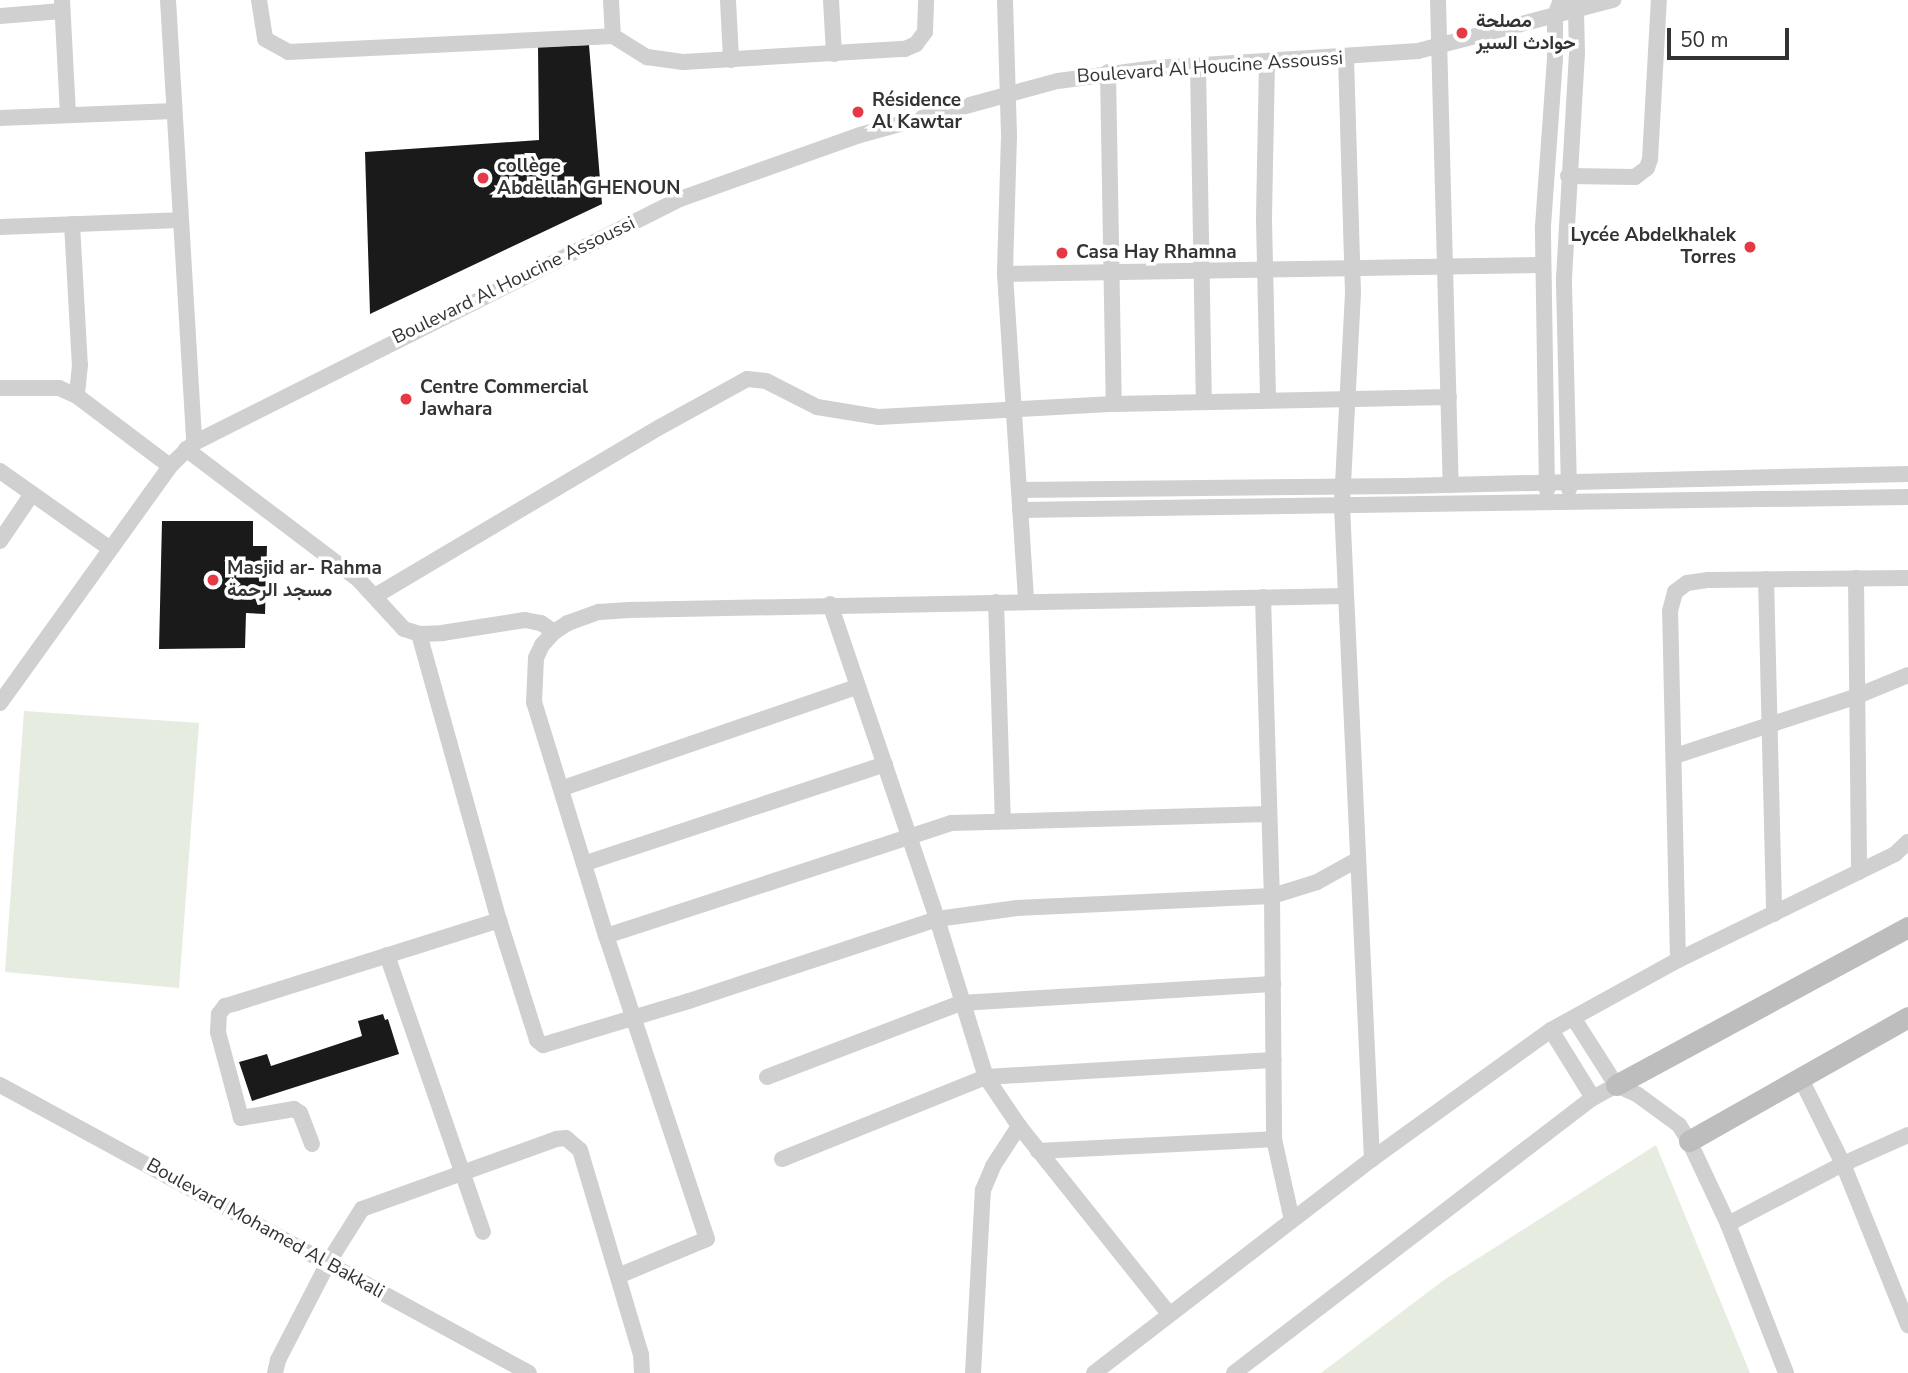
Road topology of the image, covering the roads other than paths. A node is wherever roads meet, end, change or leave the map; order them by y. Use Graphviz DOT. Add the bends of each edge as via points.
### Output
graph roads {
  1 [pos="168,0"];
  2 [pos="259,0"];
  3 [pos="611,0"];
  4 [pos="728,0"];
  5 [pos="831,0"];
  6 [pos="926,0"];
  7 [pos="1004,0"];
  8 [pos="1438,0"];
  9 [pos="1613,0"];
  10 [pos="1659,0"];
  11 [pos="1574,4"];
  12 [pos="62,6"];
  13 [pos="1558,7"];
  14 [pos="0,16"];
  15 [pos="613,36"];
  16 [pos="1438,47"];
  17 [pos="834,54"];
  18 [pos="1346,57"];
  19 [pos="731,60"];
  20 [pos="1268,61"];
  21 [pos="1198,66"];
  22 [pos="1108,72"];
  23 [pos="1008,92"];
  24 [pos="174,111"];
  25 [pos="68,115"];
  26 [pos="0,118"];
  27 [pos="1568,176"];
  28 [pos="179,220"];
  29 [pos="72,224"];
  30 [pos="0,227"];
  31 [pos="1445,264"];
  32 [pos="1544,265"];
  33 [pos="1352,266"];
  34 [pos="1265,267"];
  35 [pos="1203,269"];
  36 [pos="1111,271"];
  37 [pos="1004,274"];
  38 [pos="0,388"];
  39 [pos="77,396"];
  40 [pos="1348,397"];
  41 [pos="1449,397"];
  42 [pos="1268,399"];
  43 [pos="1204,401"];
  44 [pos="1114,404"];
  45 [pos="1012,407"];
  46 [pos="190,446"];
  47 [pos="170,466"];
  48 [pos="0,471"];
  49 [pos="1908,474"];
  50 [pos="1547,481"];
  51 [pos="1569,481"];
  52 [pos="1451,485"];
  53 [pos="1342,487"];
  54 [pos="1019,490"];
  55 [pos="32,494"];
  56 [pos="1908,497"];
  57 [pos="1547,502"];
  58 [pos="1569,502"];
  59 [pos="1342,506"];
  60 [pos="1020,510"];
  61 [pos="0,541"];
  62 [pos="109,548"];
  63 [pos="1856,578"];
  64 [pos="1908,578"];
  65 [pos="1766,579"];
  66 [pos="375,596"];
  67 [pos="1346,596"];
  68 [pos="1263,597"];
  69 [pos="996,602"];
  70 [pos="1026,602"];
  71 [pos="830,604"];
  72 [pos="554,632"];
  73 [pos="419,634"];
  74 [pos="1908,675"];
  75 [pos="858,687"];
  76 [pos="1857,696"];
  77 [pos="0,703"];
  78 [pos="1767,726"];
  79 [pos="1675,756"];
  80 [pos="885,764"];
  81 [pos="563,788"];
  82 [pos="1269,814"];
  83 [pos="1003,819"];
  84 [pos="908,835"];
  85 [pos="1908,842"];
  86 [pos="1357,860"];
  87 [pos="586,863"];
  88 [pos="1859,872"];
  89 [pos="1272,896"];
  90 [pos="1774,914"];
  91 [pos="937,919"];
  92 [pos="499,920"];
  93 [pos="1908,927"];
  94 [pos="606,936"];
  95 [pos="387,955"];
  96 [pos="1678,960"];
  97 [pos="1273,984"];
  98 [pos="961,1003"];
  99 [pos="635,1017"];
  100 [pos="1908,1017"];
  101 [pos="1574,1018"];
  102 [pos="1551,1030"];
  103 [pos="1273,1060"];
  104 [pos="767,1077"];
  105 [pos="986,1077"];
  106 [pos="1801,1079"];
  107 [pos="0,1085"];
  108 [pos="1616,1085"];
  109 [pos="1593,1098"];
  110 [pos="1019,1126"];
  111 [pos="1908,1135"];
  112 [pos="1273,1139"];
  113 [pos="1689,1141"];
  114 [pos="312,1144"];
  115 [pos="1038,1151"];
  116 [pos="782,1158"];
  117 [pos="1372,1158"];
  118 [pos="1843,1164"];
  119 [pos="463,1172"];
  120 [pos="1292,1220"];
  121 [pos="1728,1224"];
  122 [pos="483,1232"];
  123 [pos="328,1263"];
  124 [pos="618,1276"];
  125 [pos="1169,1314"];
  126 [pos="1908,1325"];
  127 [pos="275,1373"];
  128 [pos="529,1373"];
  129 [pos="642,1373"];
  130 [pos="973,1373"];
  131 [pos="1094,1373"];
  132 [pos="1234,1373"];
  133 [pos="1786,1373"];
  1 -- 24 [label="street"];
  2 -- 15 [label="street" via="262,34 276,48 288,52"];
  3 -- 15 [label="street"];
  4 -- 19 [label="street"];
  5 -- 17 [label="street"];
  6 -- 17 [label="street" via="926,28 916,44 890,52"];
  7 -- 23 [label="street"];
  8 -- 16 [label="street"];
  9 -- 11 [label="street, Boulevard Al Houcine Assoussi"];
  10 -- 27 [label="street" via="1647,168 1635,177"];
  11 -- 13 [label="street, Boulevard Al Houcine Assoussi"];
  11 -- 27 [label="street" via="1577,54"];
  12 -- 14 [label="street"];
  12 -- 25 [label="street"];
  13 -- 16 [label="street, Boulevard Al Houcine Assoussi"];
  13 -- 32 [label="street"];
  15 -- 19 [label="street" via="662,61"];
  16 -- 18 [label="street, Boulevard Al Houcine Assoussi"];
  16 -- 31 [label="street"];
  17 -- 19 [label="street"];
  18 -- 20 [label="street, Boulevard Al Houcine Assoussi"];
  18 -- 33 [label="street"];
  20 -- 21 [label="street, Boulevard Al Houcine Assoussi"];
  20 -- 34 [label="street"];
  21 -- 22 [label="street, Boulevard Al Houcine Assoussi"];
  21 -- 35 [label="street"];
  22 -- 23 [label="street, Boulevard Al Houcine Assoussi"];
  22 -- 36 [label="street"];
  23 -- 37 [label="street"];
  23 -- 46 [label="street, Boulevard Al Houcine Assoussi" via="860,135 680,199"];
  24 -- 25 [label="street"];
  24 -- 28 [label="street"];
  25 -- 26 [label="street"];
  27 -- 51 [label="street" via="1564,304"];
  28 -- 29 [label="street"];
  28 -- 46 [label="street"];
  29 -- 30 [label="street"];
  29 -- 39 [label="street" via="80,365"];
  31 -- 32 [label="street"];
  31 -- 33 [label="street"];
  31 -- 41 [label="street"];
  32 -- 50 [label="street"];
  33 -- 34 [label="street"];
  33 -- 40 [label="street"];
  34 -- 35 [label="street"];
  34 -- 42 [label="street"];
  35 -- 36 [label="street"];
  35 -- 43 [label="street"];
  36 -- 37 [label="street"];
  36 -- 44 [label="street"];
  37 -- 45 [label="street"];
  38 -- 39 [label="street" via="59,388"];
  39 -- 47 [label="street"];
  40 -- 41 [label="street"];
  40 -- 42 [label="street"];
  40 -- 53 [label="street"];
  41 -- 52 [label="street"];
  42 -- 43 [label="street"];
  43 -- 44 [label="street"];
  44 -- 45 [label="street"];
  45 -- 54 [label="street"];
  45 -- 66 [label="street" via="855,416 817,407 766,381 747,379"];
  46 -- 47 [label="street, Boulevard Al Houcine Assoussi"];
  46 -- 66 [label="street"];
  47 -- 62 [label="street, Boulevard Al Houcine Assoussi"];
  48 -- 55 [label="street"];
  49 -- 51 [label="street"];
  50 -- 51 [label="street"];
  50 -- 52 [label="street"];
  50 -- 57 [label="street"];
  51 -- 58 [label="street"];
  52 -- 53 [label="street"];
  53 -- 54 [label="street"];
  53 -- 59 [label="street"];
  54 -- 60 [label="street"];
  55 -- 61 [label="street"];
  55 -- 62 [label="street"];
  56 -- 58 [label="street"];
  57 -- 58 [label="street"];
  57 -- 59 [label="street"];
  59 -- 60 [label="street"];
  59 -- 67 [label="street"];
  60 -- 70 [label="street"];
  62 -- 77 [label="street, Boulevard Al Houcine Assoussi"];
  63 -- 64 [label="street"];
  63 -- 65 [label="street"];
  63 -- 76 [label="street"];
  65 -- 78 [label="street"];
  65 -- 79 [label="street" via="1696,581 1675,592 1670,611"];
  66 -- 73 [label="street" via="397,624"];
  67 -- 68 [label="street"];
  67 -- 86 [label="street"];
  68 -- 70 [label="street"];
  68 -- 82 [label="street"];
  69 -- 70 [label="street"];
  69 -- 71 [label="street"];
  69 -- 83 [label="street"];
  71 -- 72 [label="street" via="599,612"];
  71 -- 75 [label="street"];
  72 -- 73 [label="street" via="525,620"];
  72 -- 81 [label="street" via="536,658 533,687"];
  73 -- 92 [label="street"];
  74 -- 76 [label="street"];
  75 -- 80 [label="street"];
  75 -- 81 [label="street"];
  76 -- 78 [label="street"];
  76 -- 88 [label="street"];
  78 -- 79 [label="street"];
  78 -- 90 [label="street"];
  79 -- 96 [label="street"];
  80 -- 84 [label="street"];
  80 -- 87 [label="street"];
  81 -- 87 [label="street"];
  82 -- 83 [label="street"];
  82 -- 89 [label="street"];
  83 -- 84 [label="street" via="951,822"];
  84 -- 91 [label="street"];
  84 -- 94 [label="street"];
  85 -- 88 [label="street"];
  86 -- 89 [label="street" via="1317,882"];
  86 -- 117 [label="street"];
  87 -- 94 [label="street"];
  88 -- 90 [label="street"];
  89 -- 91 [label="street" via="1017,908"];
  89 -- 97 [label="street"];
  90 -- 96 [label="street"];
  91 -- 98 [label="street"];
  91 -- 99 [label="street"];
  92 -- 95 [label="street"];
  92 -- 99 [label="street" via="537,1040 543,1045"];
  93 -- 108 [label="street"];
  94 -- 99 [label="street"];
  95 -- 114 [label="street" via="225,1006 219,1014 218,1032 241,1118 294,1110 300,1113"];
  95 -- 119 [label="street"];
  96 -- 101 [label="street"];
  97 -- 98 [label="street"];
  97 -- 103 [label="street"];
  98 -- 104 [label="street"];
  98 -- 105 [label="street"];
  99 -- 124 [label="street" via="707,1239"];
  100 -- 106 [label="street"];
  101 -- 102 [label="street"];
  101 -- 108 [label="street"];
  102 -- 109 [label="street"];
  102 -- 117 [label="street"];
  103 -- 105 [label="street"];
  103 -- 112 [label="street"];
  105 -- 110 [label="street"];
  105 -- 116 [label="street"];
  106 -- 113 [label="street"];
  106 -- 118 [label="street"];
  107 -- 123 [label="street, Boulevard Mohamed Al Bakkali"];
  108 -- 109 [label="street"];
  108 -- 113 [label="street" via="1679,1125"];
  109 -- 132 [label="street"];
  110 -- 115 [label="street"];
  110 -- 130 [label="street" via="983,1190"];
  111 -- 118 [label="street"];
  112 -- 115 [label="street"];
  112 -- 120 [label="street"];
  113 -- 121 [label="street"];
  115 -- 125 [label="street"];
  117 -- 120 [label="street"];
  118 -- 121 [label="street"];
  118 -- 126 [label="street"];
  119 -- 122 [label="street"];
  119 -- 123 [label="street" via="362,1209"];
  119 -- 124 [label="street" via="556,1139 572,1141 580,1150"];
  120 -- 125 [label="street"];
  121 -- 133 [label="street"];
  123 -- 127 [label="street"];
  123 -- 128 [label="street, Boulevard Mohamed Al Bakkali"];
  124 -- 129 [label="street" via="641,1354"];
  125 -- 131 [label="street"];
}
